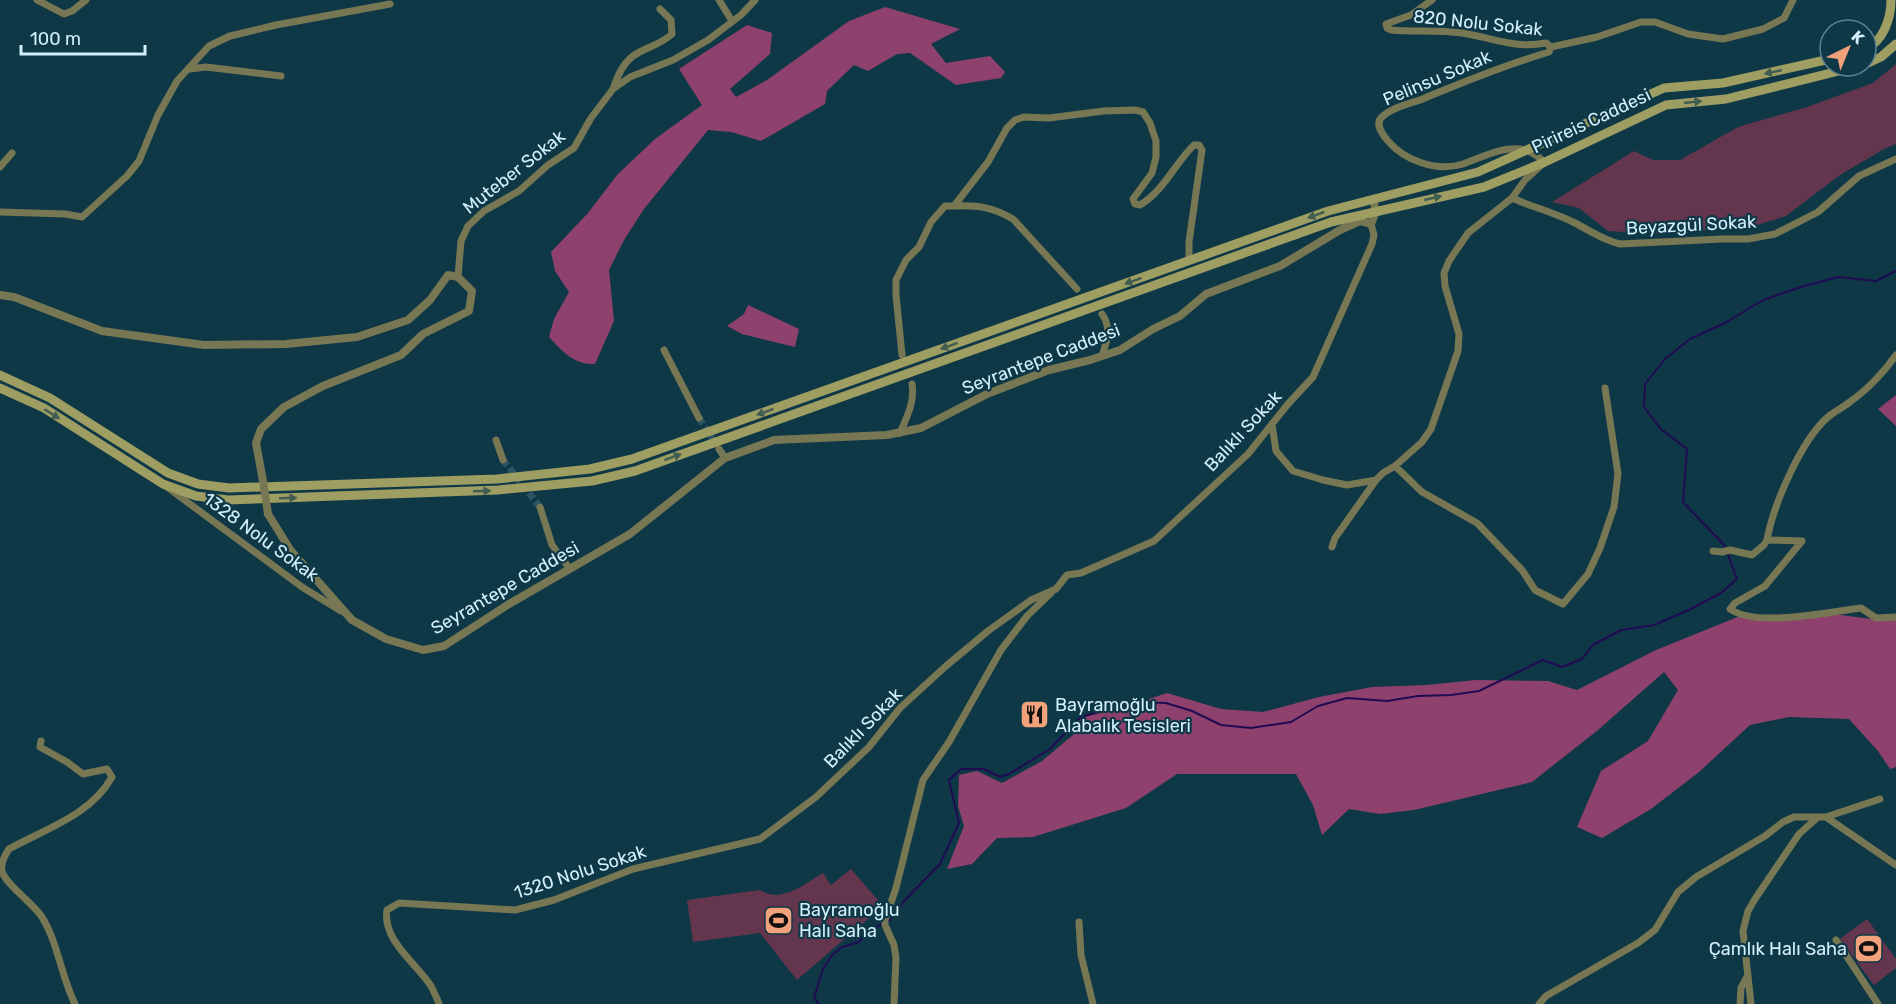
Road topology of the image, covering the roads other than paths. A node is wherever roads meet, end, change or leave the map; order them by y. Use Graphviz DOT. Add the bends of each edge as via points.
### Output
graph roads {
  1 [pos="37,0"];
  2 [pos="86,0"];
  3 [pos="719,0"];
  4 [pos="754,0"];
  5 [pos="1432,0"];
  6 [pos="1793,0"];
  7 [pos="1891,0"];
  8 [pos="390,4"];
  9 [pos="660,9"];
  10 [pos="732,21"];
  11 [pos="1878,40"];
  12 [pos="1896,44"];
  13 [pos="1551,47"];
  14 [pos="1878,58"];
  15 [pos="1818,62"];
  16 [pos="190,69"];
  17 [pos="281,76"];
  18 [pos="1818,76"];
  19 [pos="613,89"];
  20 [pos="1527,150"];
  21 [pos="12,153"];
  22 [pos="1896,159"];
  23 [pos="1545,162"];
  24 [pos="0,167"];
  25 [pos="1512,198"];
  26 [pos="1373,200"];
  27 [pos="954,206"];
  28 [pos="1376,211"];
  29 [pos="0,212"];
  30 [pos="1371,224"];
  31 [pos="1189,261"];
  32 [pos="458,278"];
  33 [pos="1077,288"];
  34 [pos="0,295"];
  35 [pos="1102,315"];
  36 [pos="664,350"];
  37 [pos="902,355"];
  38 [pos="1896,355"];
  39 [pos="1102,356"];
  40 [pos="0,375"];
  41 [pos="912,384"];
  42 [pos="0,388"];
  43 [pos="1605,388"];
  44 [pos="699,418"];
  45 [pos="1272,424"];
  46 [pos="900,433"];
  47 [pos="496,440"];
  48 [pos="718,449"];
  49 [pos="725,458"];
  50 [pos="503,460"];
  51 [pos="1395,466"];
  52 [pos="1376,480"];
  53 [pos="161,483"];
  54 [pos="540,507"];
  55 [pos="1767,540"];
  56 [pos="1332,547"];
  57 [pos="1713,550"];
  58 [pos="570,569"];
  59 [pos="1056,589"];
  60 [pos="346,614"];
  61 [pos="1896,617"];
  62 [pos="40,741"];
  63 [pos="1880,799"];
  64 [pos="1822,817"];
  65 [pos="748,842"];
  66 [pos="1896,865"];
  67 [pos="1079,922"];
  68 [pos="1836,940"];
  69 [pos="1748,975"];
  70 [pos="75,1004"];
  71 [pos="439,1004"];
  72 [pos="894,1004"];
  73 [pos="1093,1004"];
  74 [pos="1539,1004"];
  75 [pos="1740,1004"];
  76 [pos="1750,1004"];
  77 [pos="1878,1004"];
  1 -- 2 [label="street" via="64,14"];
  3 -- 10 [label="street"];
  4 -- 10 [label="street, Muteber Sokak"];
  5 -- 13 [label="street, 820 Nolu Sokak" via="1411,15 1386,24 1387,28 1461,33 1510,45 1546,43"];
  6 -- 13 [label="street" via="1784,18 1763,29 1723,39 1641,22"];
  7 -- 11 [label="main road" via="1885,29"];
  8 -- 16 [label="street" via="230,36 209,46"];
  9 -- 19 [label="street" via="671,20 672,34 663,43 636,53 620,70"];
  10 -- 19 [label="street, Muteber Sokak" via="682,55 630,77"];
  12 -- 14 [label="main road"];
  13 -- 20 [label="street, Pelinsu Sokak" via="1549,52 1498,68 1379,120 1382,132 1395,148 1427,164 1460,165 1508,149"];
  15 -- 20 [label="main road, Pirireis Caddesi, one-way" via="1723,83 1664,88"];
  16 -- 17 [label="street" via="206,67"];
  16 -- 29 [label="street" via="177,81 139,161 82,217"];
  23 -- 18 [label="main road, Pirireis Caddesi, one-way" via="1666,105 1726,99"];
  19 -- 32 [label="street, Muteber Sokak" via="574,148 468,226 461,241"];
  20 -- 23 [label="street"];
  20 -- 26 [label="main road, Pirireis Caddesi" via="1478,172"];
  21 -- 24 [label="street"];
  22 -- 25 [label="street, Beyazgül Sokak" via="1859,176 1818,212 1794,225 1775,234 1748,239 1620,244"];
  23 -- 25 [label="street"];
  28 -- 23 [label="main road, Pirireis Caddesi, one-way" via="1484,187"];
  25 -- 51 [label="street" via="1468,233 1449,261 1444,286 1459,334 1458,351 1431,429"];
  26 -- 28 [label="street"];
  26 -- 31 [label="main road, Pirireis Caddesi, one-way" via="1328,211"];
  27 -- 31 [label="street" via="1015,120 1135,110 1143,112 1156,141 1152,173 1136,193 1135,204 1147,201 1194,145 1202,150"];
  27 -- 33 [label="street" via="978,205 1013,219"];
  27 -- 37 [label="street" via="945,206 931,222 896,280"];
  28 -- 30 [label="street"];
  53 -- 28 [label="main road, Pirireis Caddesi, one-way" via="196,496 228,500 498,490 592,481 635,471 1331,222"];
  30 -- 39 [label="street, Seyrantepe Caddesi" via="1360,221 1280,266 1206,294 1180,316"];
  30 -- 45 [label="street, Balıklı Sokak" via="1372,244 1313,377"];
  31 -- 40 [label="main road, Pirireis Caddesi, one-way" via="632,459 590,469 497,479 229,488 198,484 168,473 50,398"];
  32 -- 34 [label="street" via="448,275 430,300 408,320 357,337 286,344 204,345 102,331"];
  32 -- 60 [label="street, Seyrantepe Caddesi, bridge" via="472,291 469,311 423,334 402,355 323,386 284,407 261,429 256,443 268,514 291,551"];
  35 -- 39 [label="street" via="1109,330"];
  36 -- 44 [label="street"];
  38 -- 55 [label="street" via="1854,400 1828,418 1809,438 1776,504"];
  39 -- 46 [label="street, Seyrantepe Caddesi" via="1039,374 987,394 921,428"];
  41 -- 46 [label="street" via="912,404"];
  42 -- 53 [label="main road, Pirireis Caddesi, one-way" via="44,408"];
  43 -- 51 [label="street" via="1618,474 1614,507 1588,574 1563,604 1535,590 1522,570 1477,523 1422,492"];
  45 -- 52 [label="street" via="1276,451 1293,471 1347,485"];
  45 -- 59 [label="street, Balıklı Sokak" via="1248,454 1154,541 1081,573 1067,575"];
  46 -- 49 [label="street, Seyrantepe Caddesi" via="774,440"];
  47 -- 50 [label="street"];
  48 -- 49 [label="street"];
  49 -- 58 [label="street, Seyrantepe Caddesi" via="630,534"];
  51 -- 52 [label="street"];
  52 -- 56 [label="street"];
  53 -- 60 [label="street, 1328 Nolu Sokak" via="302,587"];
  54 -- 58 [label="street" via="552,544"];
  55 -- 57 [label="street" via="1752,555"];
  55 -- 61 [label="street" via="1803,540 1765,586 1730,609 1737,614 1756,619 1862,608 1876,618"];
  58 -- 60 [label="street, Seyrantepe Caddesi" via="444,646 423,650 386,639"];
  59 -- 65 [label="street, Balıklı Sokak" via="1031,600 988,631 900,708 869,747 816,797 760,839"];
  59 -- 72 [label="street, Balıklı Sokak" via="1027,616 1001,650 923,780 885,922 895,951"];
  62 -- 70 [label="street" via="40,747 83,774 107,769 112,777 106,788 76,815 9,849 3,857 2,871 42,918"];
  63 -- 64 [label="street"];
  64 -- 66 [label="street"];
  64 -- 69 [label="street" via="1799,834 1748,911 1743,931"];
  64 -- 74 [label="street" via="1783,822 1696,877 1678,892 1654,930 1638,943 1546,996"];
  65 -- 71 [label="street, 1320 Nolu Sokak" via="633,869 554,900 515,910 399,903 387,909 391,935 432,987"];
  67 -- 73 [label="street" via="1081,956"];
  68 -- 77 [label="street"];
  69 -- 75 [label="street" via="1741,988"];
  69 -- 76 [label="street"];
}
